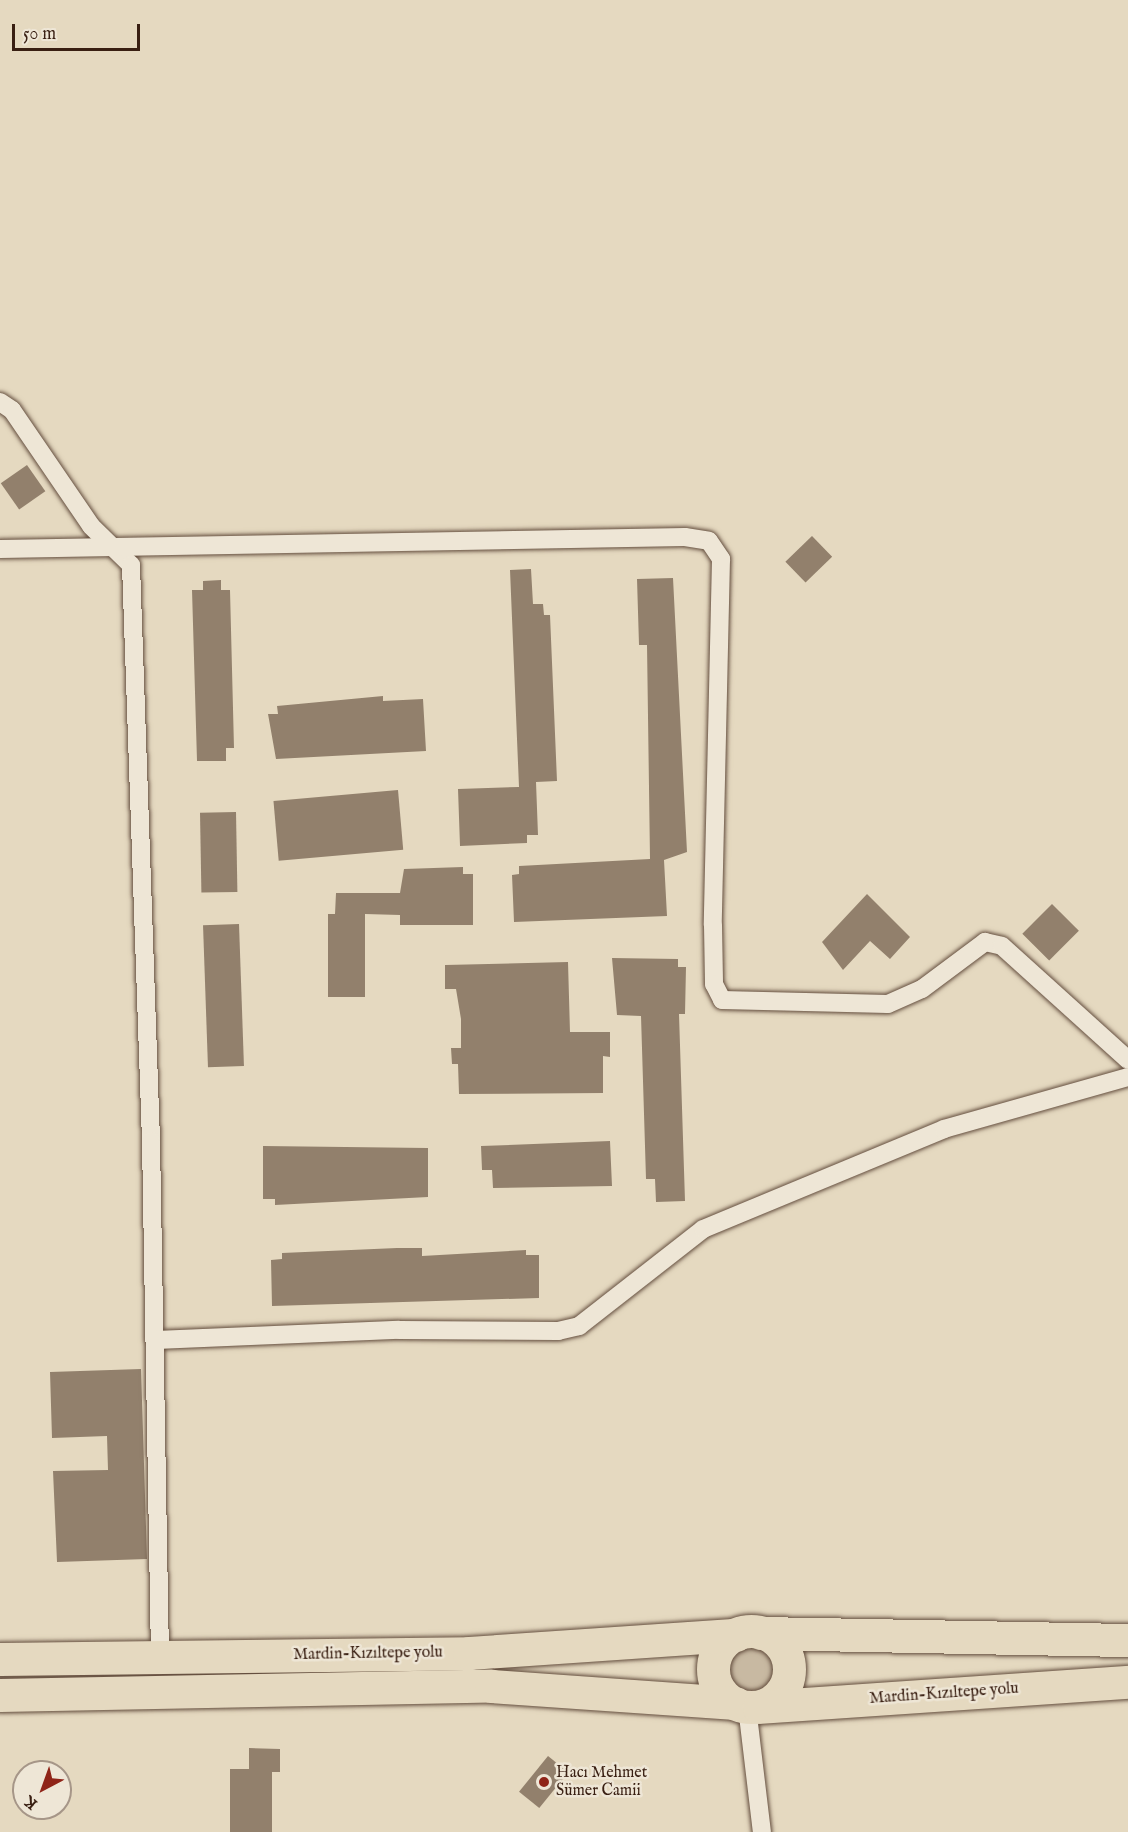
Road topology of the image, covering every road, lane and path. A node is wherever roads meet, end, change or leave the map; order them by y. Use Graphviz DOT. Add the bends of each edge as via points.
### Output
graph roads {
  1 [pos="0,402"];
  2 [pos="115,544"];
  3 [pos="0,549"];
  4 [pos="1128,1060"];
  5 [pos="1128,1077"];
  6 [pos="156,1340"];
  7 [pos="748,1634"];
  8 [pos="1128,1640"];
  9 [pos="160,1658"];
  10 [pos="0,1659"];
  11 [pos="1128,1682"];
  12 [pos="0,1695"];
  13 [pos="747,1706"];
  14 [pos="762,1832"];
  1 -- 2 [label="street" via="12,410 91,526"];
  2 -- 3 [label="street"];
  2 -- 4 [label="street" via="176,549 686,537 710,541 721,559 713,925 714,984 722,1000 888,1004 922,989 961,955 985,942 1002,946"];
  2 -- 6 [label="street" via="131,565"];
  5 -- 6 [label="street" via="944,1129 703,1228 579,1326 558,1331 399,1330"];
  6 -- 9 [label="street"];
  7 -- 8 [label="highway, Mardin-Kızıltepe yolu"];
  7 -- 9 [label="highway, Mardin-Kızıltepe yolu" via="469,1653"];
  7 -- 13 [label="highway" via="718,1651 714,1669 717,1686"];
  7 -- 13 [label="highway" via="781,1647 789,1670 780,1694"];
  9 -- 10 [label="highway, Mardin-Kızıltepe yolu"];
  11 -- 13 [label="highway, Mardin-Kızıltepe yolu"];
  12 -- 13 [label="highway, Mardin-Kızıltepe yolu" via="491,1686"];
  13 -- 14 [label="street"];
}
